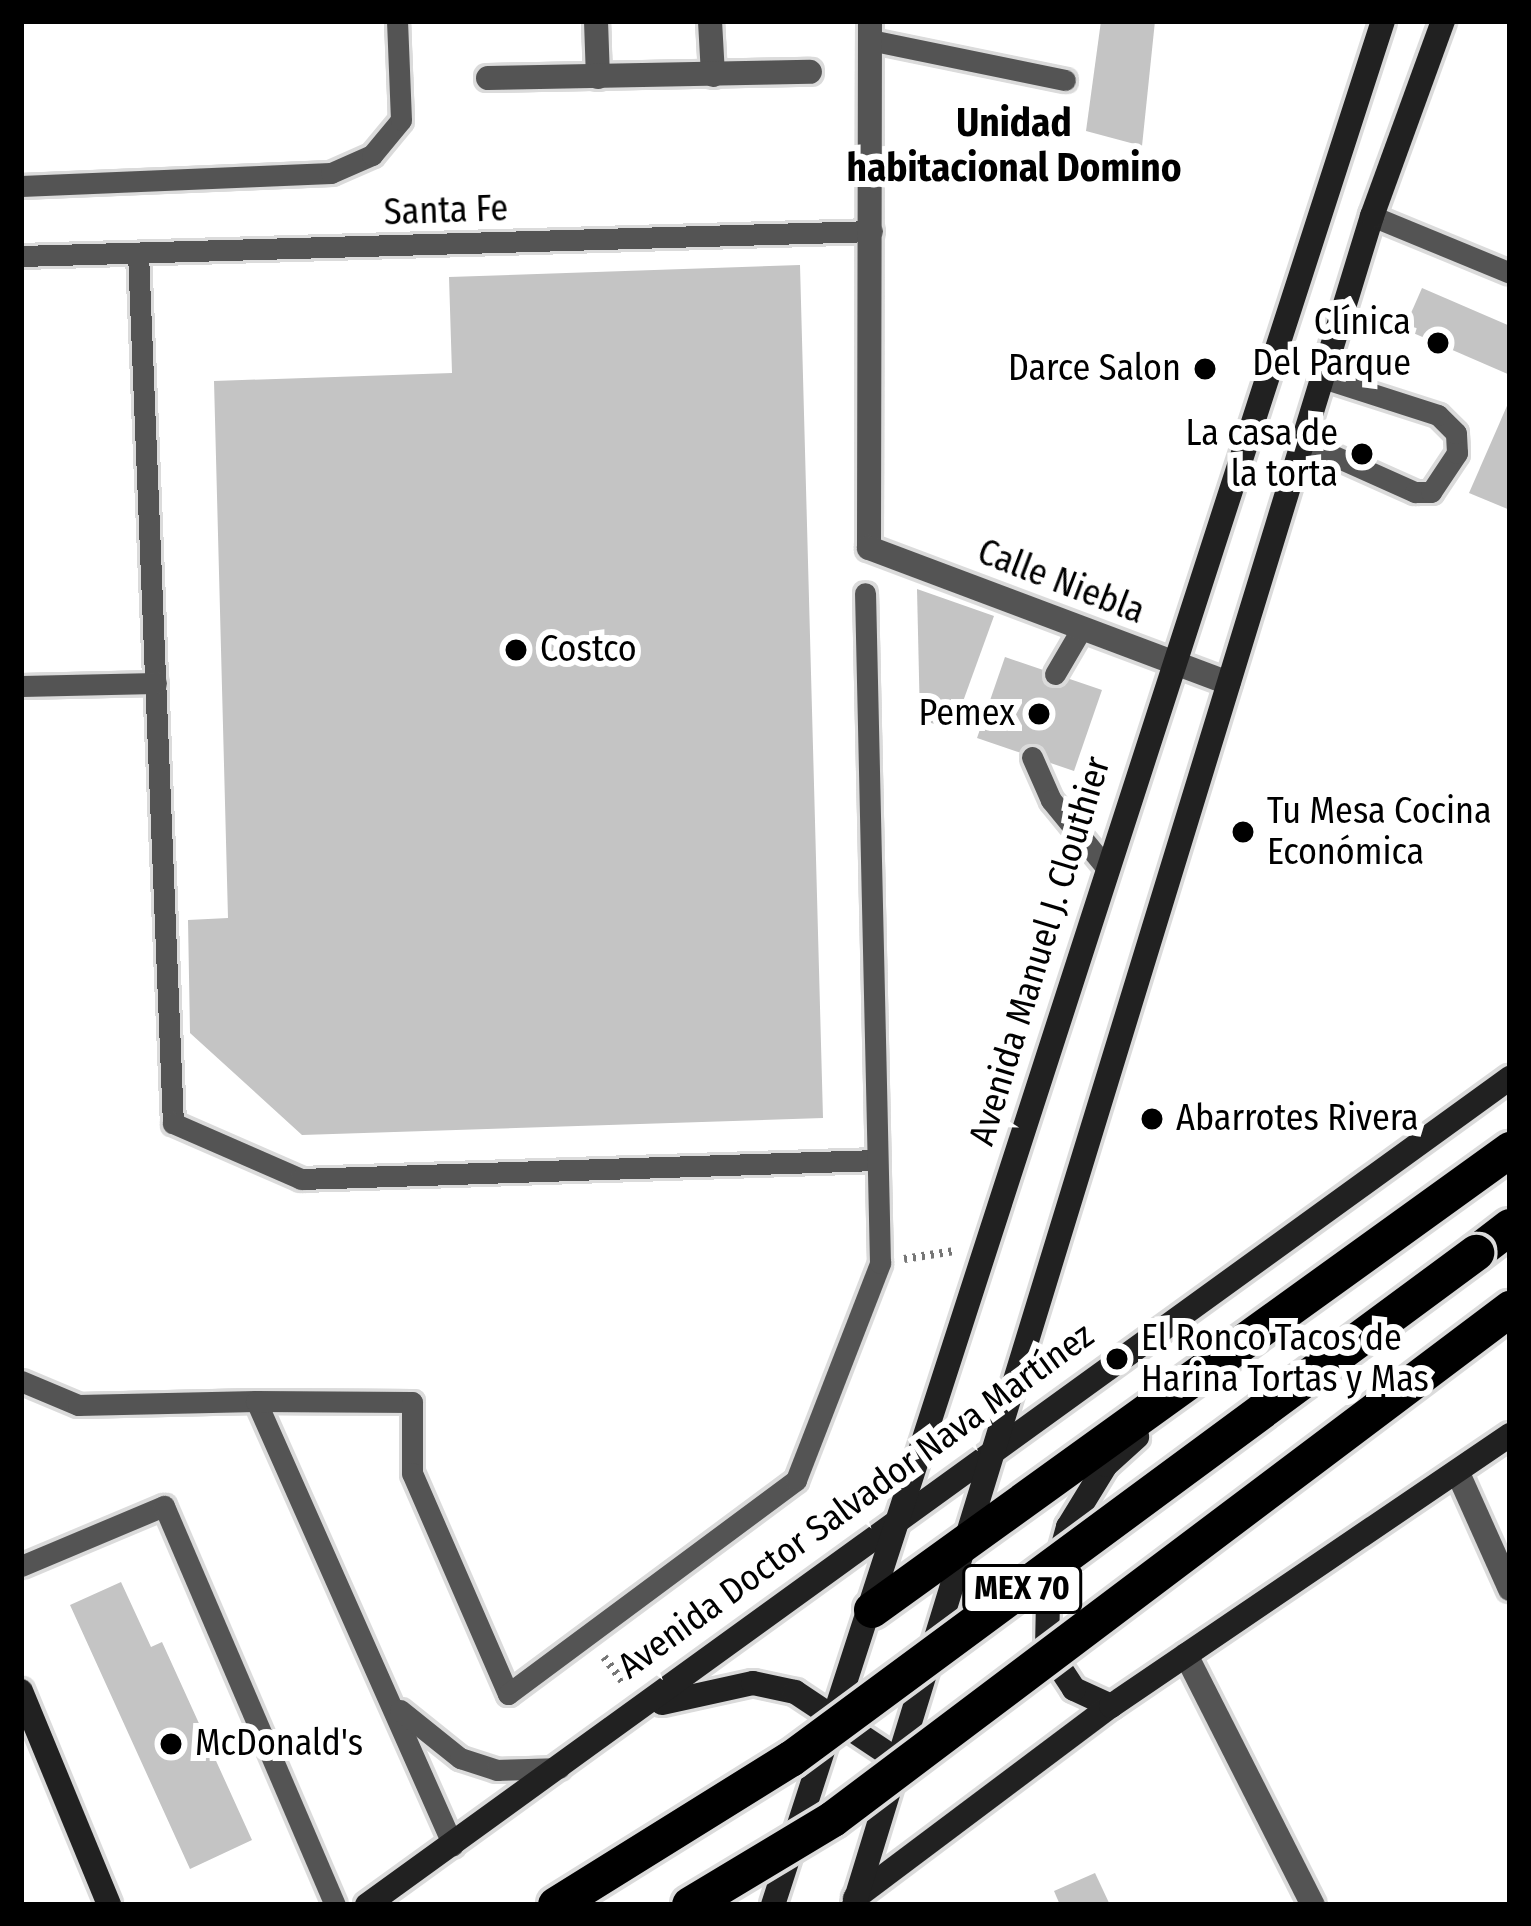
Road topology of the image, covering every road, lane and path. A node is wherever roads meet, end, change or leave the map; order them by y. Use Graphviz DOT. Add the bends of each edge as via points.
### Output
graph roads {
  1 [pos="397,21"];
  2 [pos="596,21"];
  3 [pos="710,21"];
  4 [pos="1383,21"];
  5 [pos="1443,21"];
  6 [pos="870,31"];
  7 [pos="810,72"];
  8 [pos="713,75"];
  9 [pos="598,77"];
  10 [pos="488,78"];
  11 [pos="1065,80"];
  12 [pos="21,186"];
  13 [pos="1372,216"];
  14 [pos="872,231"];
  15 [pos="138,253"];
  16 [pos="21,256"];
  17 [pos="1510,273"];
  18 [pos="1323,378"];
  19 [pos="1303,442"];
  20 [pos="866,593"];
  21 [pos="1082,628"];
  22 [pos="1169,661"];
  23 [pos="1055,674"];
  24 [pos="156,683"];
  25 [pos="1228,683"];
  26 [pos="21,686"];
  27 [pos="1032,757"];
  28 [pos="1105,866"];
  29 [pos="1510,1078"];
  30 [pos="1510,1150"];
  31 [pos="876,1160"];
  32 [pos="1510,1227"];
  33 [pos="985,1246"];
  34 [pos="880,1262"];
  35 [pos="1510,1309"];
  36 [pos="1214,1366"];
  37 [pos="21,1381"];
  38 [pos="256,1401"];
  39 [pos="1510,1435"];
  40 [pos="993,1452"];
  41 [pos="1457,1473"];
  42 [pos="899,1521"];
  43 [pos="964,1542"];
  44 [pos="21,1566"];
  45 [pos="1510,1589"];
  46 [pos="872,1610"];
  47 [pos="588,1634"];
  48 [pos="1186,1654"];
  49 [pos="21,1691"];
  50 [pos="387,1696"];
  51 [pos="1111,1706"];
  52 [pos="642,1709"];
  53 [pos="840,1715"];
  54 [pos="902,1763"];
  55 [pos="559,1768"];
  56 [pos="453,1845"];
  57 [pos="98,1879"];
  58 [pos="854,1903"];
  59 [pos="109,1905"];
  60 [pos="130,1905"];
  61 [pos="335,1905"];
  62 [pos="367,1905"];
  63 [pos="556,1905"];
  64 [pos="690,1905"];
  65 [pos="773,1905"];
  66 [pos="1313,1905"];
  1 -- 12 [label="lane" via="401,120 372,155 331,173"];
  2 -- 9 [label="street"];
  3 -- 8 [label="street"];
  4 -- 22 [label="main road, Avenida Manuel J. Clouthier"];
  5 -- 13 [label="main road"];
  6 -- 11 [label="lane"];
  6 -- 14 [label="street"];
  7 -- 8 [label="street"];
  8 -- 9 [label="street"];
  9 -- 10 [label="street"];
  13 -- 17 [label="lane"];
  13 -- 18 [label="main road"];
  14 -- 15 [label="lane, Santa Fe"];
  14 -- 21 [label="street, Calle Niebla" via="868,548"];
  15 -- 16 [label="lane, Santa Fe"];
  15 -- 24 [label="lane"];
  18 -- 19 [label="main road"];
  18 -- 19 [label="lane" via="1438,415 1456,433 1457,453 1431,492 1415,492"];
  19 -- 25 [label="main road"];
  20 -- 31 [label="lane"];
  21 -- 22 [label="street, Calle Niebla"];
  21 -- 23 [label="lane"];
  22 -- 25 [label="street, Calle Niebla"];
  22 -- 28 [label="main road, Avenida Manuel J. Clouthier"];
  24 -- 26 [label="lane"];
  24 -- 31 [label="lane" via="173,1123 301,1179"];
  25 -- 40 [label="main road"];
  27 -- 28 [label="lane" via="1052,800"];
  28 -- 33 [label="main road, Avenida Manuel J. Clouthier"];
  29 -- 40 [label="main road, Avenida Doctor Salvador Nava Martínez"];
  30 -- 36 [label="highway"];
  31 -- 34 [label="lane"];
  32 -- 63 [label="highway, MEX 70, bridge" via="791,1759"];
  33 -- 34 [label="path"];
  33 -- 42 [label="main road, Avenida Manuel J. Clouthier"];
  34 -- 47 [label="lane" via="796,1480"];
  35 -- 64 [label="highway, MEX 70, bridge" via="833,1820"];
  36 -- 43 [label="highway"];
  36 -- 51 [label="main road" via="1106,1465 1068,1527 1048,1600 1047,1648 1074,1690"];
  37 -- 38 [label="lane" via="78,1405"];
  38 -- 47 [label="lane" via="412,1402 412,1473 508,1694"];
  38 -- 50 [label="lane"];
  39 -- 41 [label="main road"];
  40 -- 42 [label="main road, Avenida Doctor Salvador Nava Martínez"];
  40 -- 43 [label="main road"];
  41 -- 45 [label="street"];
  41 -- 48 [label="main road"];
  42 -- 46 [label="main road, Avenida Manuel J. Clouthier"];
  42 -- 52 [label="main road, Avenida Doctor Salvador Nava Martínez"];
  43 -- 46 [label="highway"];
  43 -- 54 [label="main road"];
  44 -- 61 [label="lane" via="164,1506"];
  46 -- 53 [label="main road, Avenida Manuel J. Clouthier"];
  47 -- 52 [label="path"];
  48 -- 51 [label="main road"];
  48 -- 66 [label="street"];
  49 -- 57 [label="main road"];
  50 -- 55 [label="lane" via="460,1758 497,1770"];
  50 -- 56 [label="lane"];
  51 -- 58 [label="main road"];
  52 -- 53 [label="main road" via="753,1683"];
  52 -- 55 [label="main road, Avenida Doctor Salvador Nava Martínez"];
  53 -- 54 [label="main road"];
  53 -- 65 [label="main road, Avenida Manuel J. Clouthier"];
  54 -- 58 [label="main road"];
  55 -- 56 [label="main road, Avenida Doctor Salvador Nava Martínez"];
  56 -- 62 [label="main road, Avenida Doctor Salvador Nava Martínez"];
  57 -- 59 [label="main road"];
  57 -- 60 [label="main road"];
}
